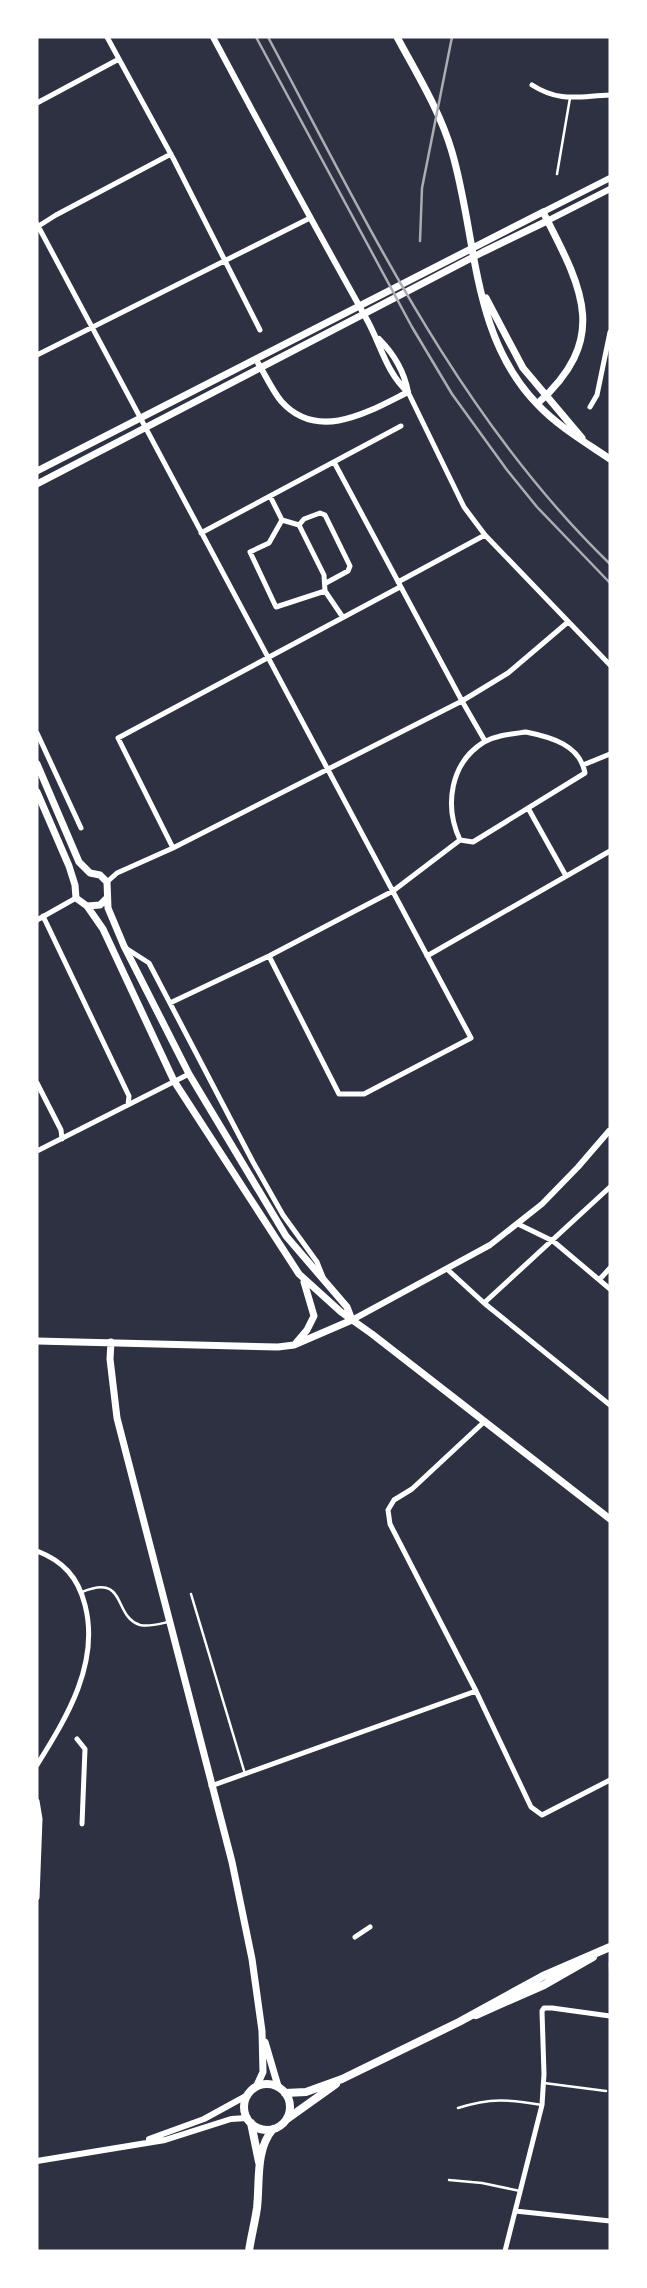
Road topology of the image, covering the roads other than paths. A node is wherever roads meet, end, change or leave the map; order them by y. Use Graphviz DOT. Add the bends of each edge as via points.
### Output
graph roads {
  1 [pos="107,37"];
  2 [pos="213,37"];
  3 [pos="397,37"];
  4 [pos="119,59"];
  5 [pos="532,85"];
  6 [pos="610,95"];
  7 [pos="570,97"];
  8 [pos="37,103"];
  9 [pos="171,154"];
  10 [pos="558,174"];
  11 [pos="610,178"];
  12 [pos="610,190"];
  13 [pos="543,212"];
  14 [pos="310,218"];
  15 [pos="547,221"];
  16 [pos="37,226"];
  17 [pos="225,260"];
  18 [pos="481,289"];
  19 [pos="92,327"];
  20 [pos="260,330"];
  21 [pos="610,332"];
  22 [pos="37,355"];
  23 [pos="256,359"];
  24 [pos="260,367"];
  25 [pos="408,391"];
  26 [pos="545,397"];
  27 [pos="537,404"];
  28 [pos="590,407"];
  29 [pos="140,419"];
  30 [pos="401,426"];
  31 [pos="145,427"];
  32 [pos="584,441"];
  33 [pos="610,459"];
  34 [pos="334,462"];
  35 [pos="37,471"];
  36 [pos="37,484"];
  37 [pos="270,496"];
  38 [pos="282,520"];
  39 [pos="299,525"];
  40 [pos="201,533"];
  41 [pos="485,535"];
  42 [pos="326,583"];
  43 [pos="399,584"];
  44 [pos="325,590"];
  45 [pos="342,616"];
  46 [pos="568,622"];
  47 [pos="269,657"];
  48 [pos="610,665"];
  49 [pos="461,701"];
  50 [pos="37,733"];
  51 [pos="485,741"];
  52 [pos="610,754"];
  53 [pos="37,764"];
  54 [pos="583,765"];
  55 [pos="327,768"];
  56 [pos="37,792"];
  57 [pos="528,807"];
  58 [pos="81,828"];
  59 [pos="460,839"];
  60 [pos="173,848"];
  61 [pos="610,850"];
  62 [pos="90,873"];
  63 [pos="566,876"];
  64 [pos="107,882"];
  65 [pos="75,885"];
  66 [pos="393,891"];
  67 [pos="76,898"];
  68 [pos="107,898"];
  69 [pos="87,906"];
  70 [pos="40,918"];
  71 [pos="124,946"];
  72 [pos="269,956"];
  73 [pos="427,956"];
  74 [pos="170,1003"];
  75 [pos="189,1074"];
  76 [pos="174,1081"];
  77 [pos="37,1083"];
  78 [pos="128,1105"];
  79 [pos="609,1130"];
  80 [pos="62,1139"];
  81 [pos="37,1151"];
  82 [pos="610,1187"];
  83 [pos="518,1224"];
  84 [pos="553,1241"];
  85 [pos="610,1268"];
  86 [pos="448,1270"];
  87 [pos="302,1278"];
  88 [pos="599,1280"];
  89 [pos="325,1283"];
  90 [pos="610,1289"];
  91 [pos="484,1303"];
  92 [pos="352,1320"];
  93 [pos="37,1341"];
  94 [pos="111,1342"];
  95 [pos="295,1345"];
  96 [pos="610,1405"];
  97 [pos="485,1421"];
  98 [pos="610,1519"];
  99 [pos="37,1551"];
  100 [pos="82,1593"];
  101 [pos="191,1594"];
  102 [pos="171,1621"];
  103 [pos="476,1691"];
  104 [pos="77,1739"];
  105 [pos="37,1765"];
  106 [pos="245,1774"];
  107 [pos="610,1780"];
  108 [pos="211,1786"];
  109 [pos="37,1801"];
  110 [pos="82,1824"];
  111 [pos="37,1898"];
  112 [pos="370,1927"];
  113 [pos="355,1937"];
  114 [pos="610,1947"];
  115 [pos="610,2016"];
  116 [pos="262,2031"];
  117 [pos="342,2080"];
  118 [pos="544,2083"];
  119 [pos="257,2085"];
  120 [pos="282,2090"];
  121 [pos="606,2091"];
  122 [pos="246,2096"];
  123 [pos="541,2105"];
  124 [pos="458,2108"];
  125 [pos="286,2119"];
  126 [pos="249,2121"];
  127 [pos="273,2129"];
  128 [pos="144,2142"];
  129 [pos="37,2161"];
  130 [pos="260,2164"];
  131 [pos="449,2180"];
  132 [pos="520,2191"];
  133 [pos="515,2211"];
  134 [pos="610,2221"];
  135 [pos="249,2251"];
  136 [pos="505,2251"];
  1 -- 4 [label="street"];
  2 -- 14 [label="street"];
  3 -- 18 [label="main road" via="437,111 452,150"];
  4 -- 8 [label="street"];
  4 -- 9 [label="street"];
  5 -- 7 [label="street" via="547,95"];
  6 -- 7 [label="street"];
  7 -- 10 [label="lane"];
  9 -- 16 [label="street"];
  9 -- 17 [label="street"];
  11 -- 13 [label="street"];
  12 -- 15 [label="street"];
  13 -- 15 [label="main road"];
  13 -- 23 [label="main road"];
  14 -- 17 [label="street"];
  14 -- 25 [label="street" via="396,379"];
  15 -- 24 [label="main road"];
  15 -- 26 [label="main road" via="577,283 583,320 572,365"];
  16 -- 19 [label="street"];
  17 -- 19 [label="street"];
  17 -- 20 [label="street"];
  18 -- 26 [label="main road" via="511,349"];
  18 -- 27 [label="main road" via="502,354"];
  19 -- 22 [label="street"];
  19 -- 29 [label="street"];
  21 -- 28 [label="street"];
  23 -- 24 [label="street"];
  23 -- 29 [label="main road"];
  24 -- 25 [label="street" via="282,402 314,420 357,417"];
  24 -- 31 [label="main road"];
  25 -- 41 [label="street" via="464,507"];
  26 -- 27 [label="main road"];
  26 -- 32 [label="main road"];
  27 -- 32 [label="main road"];
  29 -- 31 [label="street"];
  29 -- 35 [label="main road"];
  30 -- 34 [label="street"];
  31 -- 36 [label="main road"];
  31 -- 40 [label="street"];
  32 -- 33 [label="main road"];
  34 -- 37 [label="street"];
  34 -- 43 [label="street"];
  37 -- 38 [label="street"];
  37 -- 40 [label="street"];
  38 -- 39 [label="street"];
  38 -- 44 [label="street" via="268,543 250,552 276,607"];
  39 -- 42 [label="street"];
  39 -- 42 [label="street" via="314,514 325,515 349,562 348,571"];
  40 -- 47 [label="street"];
  41 -- 43 [label="street"];
  41 -- 46 [label="street"];
  42 -- 44 [label="street"];
  43 -- 45 [label="street"];
  43 -- 49 [label="street"];
  44 -- 45 [label="street"];
  45 -- 47 [label="street"];
  46 -- 48 [label="street"];
  46 -- 49 [label="street" via="508,673"];
  47 -- 55 [label="street"];
  47 -- 60 [label="street" via="118,738"];
  49 -- 51 [label="street"];
  49 -- 55 [label="street"];
  50 -- 58 [label="street"];
  51 -- 54 [label="street" via="526,732 547,737 575,752"];
  51 -- 59 [label="street" via="468,757 453,783 451,808"];
  52 -- 54 [label="street"];
  53 -- 62 [label="main road" via="79,862"];
  54 -- 57 [label="street" via="584,773 577,780"];
  55 -- 60 [label="street"];
  55 -- 66 [label="street"];
  56 -- 65 [label="main road"];
  57 -- 59 [label="street" via="473,842"];
  57 -- 63 [label="street"];
  59 -- 66 [label="street"];
  60 -- 64 [label="street"];
  61 -- 63 [label="street"];
  62 -- 64 [label="main road"];
  62 -- 65 [label="main road"];
  63 -- 73 [label="street"];
  64 -- 68 [label="main road"];
  65 -- 67 [label="main road"];
  66 -- 72 [label="street"];
  66 -- 73 [label="street"];
  67 -- 69 [label="main road"];
  67 -- 70 [label="street"];
  68 -- 69 [label="main road" via="100,905"];
  68 -- 71 [label="main road"];
  69 -- 76 [label="main road" via="103,929"];
  70 -- 78 [label="street" via="129,1096"];
  71 -- 74 [label="street" via="149,963"];
  71 -- 75 [label="main road"];
  72 -- 73 [label="street" via="334,1086 339,1094 348,1096 364,1094 471,1038"];
  72 -- 74 [label="street"];
  74 -- 89 [label="street" via="253,1162 317,1262"];
  75 -- 76 [label="street"];
  75 -- 89 [label="main road" via="286,1236"];
  76 -- 78 [label="street"];
  76 -- 87 [label="main road"];
  77 -- 80 [label="street"];
  78 -- 80 [label="street"];
  79 -- 83 [label="street" via="564,1182"];
  80 -- 81 [label="street"];
  82 -- 84 [label="street"];
  83 -- 84 [label="street"];
  83 -- 86 [label="street"];
  84 -- 88 [label="street"];
  84 -- 91 [label="street"];
  85 -- 88 [label="street"];
  86 -- 91 [label="street"];
  86 -- 92 [label="street"];
  87 -- 92 [label="main road"];
  87 -- 95 [label="main road" via="314,1315"];
  88 -- 90 [label="street"];
  89 -- 92 [label="main road" via="347,1307"];
  91 -- 96 [label="street"];
  92 -- 95 [label="main road"];
  92 -- 97 [label="main road"];
  93 -- 94 [label="main road"];
  94 -- 95 [label="main road" via="258,1348"];
  94 -- 102 [label="main road" via="117,1418"];
  97 -- 98 [label="main road"];
  97 -- 103 [label="street" via="388,1510 390,1524"];
  99 -- 100 [label="street" via="66,1568"];
  100 -- 102 [label="lane" via="106,1587 138,1624"];
  100 -- 105 [label="street" via="89,1622 86,1662 65,1720"];
  101 -- 106 [label="lane"];
  102 -- 108 [label="main road"];
  103 -- 106 [label="street"];
  103 -- 107 [label="street" via="531,1807 542,1815"];
  104 -- 110 [label="street" via="85,1749"];
  106 -- 108 [label="street"];
  108 -- 116 [label="main road" via="252,1959"];
  109 -- 111 [label="street"];
  112 -- 113 [label="street"];
  114 -- 117 [label="main road" via="543,1976"];
  115 -- 118 [label="street" via="543,2009"];
  116 -- 119 [label="main road" via="263,2072"];
  116 -- 120 [label="main road"];
  117 -- 120 [label="main road" via="306,2092"];
  117 -- 125 [label="main road"];
  118 -- 121 [label="lane"];
  118 -- 123 [label="street"];
  119 -- 120 [label="main road" via="272,2084"];
  119 -- 122 [label="main road"];
  120 -- 125 [label="main road" via="290,2110"];
  122 -- 126 [label="main road"];
  122 -- 128 [label="street" via="204,2119"];
  123 -- 124 [label="lane" via="502,2099"];
  123 -- 132 [label="street"];
  125 -- 127 [label="main road"];
  126 -- 127 [label="main road" via="257,2128"];
  126 -- 128 [label="street" via="231,2119"];
  126 -- 130 [label="main road"];
  127 -- 130 [label="main road"];
  128 -- 129 [label="street"];
  130 -- 135 [label="main road"];
  131 -- 132 [label="lane"];
  132 -- 133 [label="street"];
  133 -- 134 [label="street"];
  133 -- 136 [label="street"];
}
